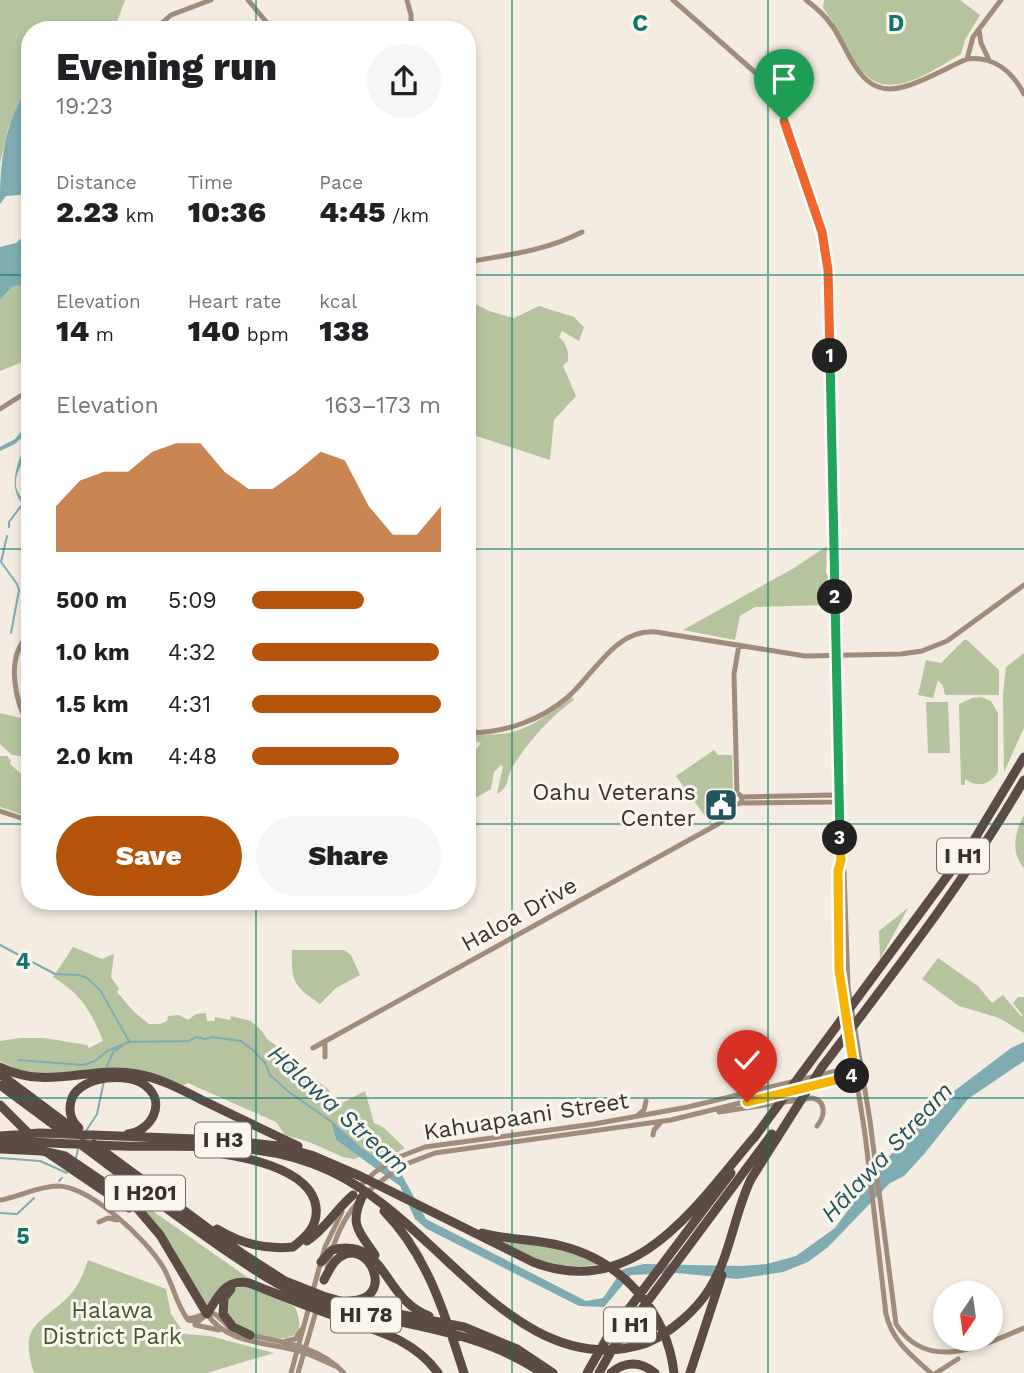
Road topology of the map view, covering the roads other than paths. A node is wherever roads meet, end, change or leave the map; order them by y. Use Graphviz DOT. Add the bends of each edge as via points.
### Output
graph roads {
  1 [pos="211,0"];
  2 [pos="247,0"];
  3 [pos="407,0"];
  4 [pos="673,0"];
  5 [pos="806,0"];
  6 [pos="1001,0"];
  7 [pos="165,21"];
  8 [pos="265,21"];
  9 [pos="411,21"];
  10 [pos="979,27"];
  11 [pos="967,59"];
  12 [pos="989,60"];
  13 [pos="1024,93"];
  14 [pos="582,232"];
  15 [pos="476,260"];
  16 [pos="21,396"];
  17 [pos="0,409"];
  18 [pos="1024,585"];
  19 [pos="21,644"];
  20 [pos="738,645"];
  21 [pos="836,655"];
  22 [pos="21,704"];
  23 [pos="476,732"];
  24 [pos="1024,757"];
  25 [pos="1024,779"];
  26 [pos="839,799"];
  27 [pos="738,800"];
  28 [pos="0,811"];
  29 [pos="21,818"];
  30 [pos="841,860"];
  31 [pos="325,1041"];
  32 [pos="313,1048"];
  33 [pos="325,1057"];
  34 [pos="861,1065"];
  35 [pos="853,1066"];
  36 [pos="0,1067"];
  37 [pos="822,1067"];
  38 [pos="862,1073"];
  39 [pos="0,1074"];
  40 [pos="855,1075"];
  41 [pos="111,1076"];
  42 [pos="98,1077"];
  43 [pos="0,1085"];
  44 [pos="0,1105"];
  45 [pos="659,1113"];
  46 [pos="696,1115"];
  47 [pos="635,1117"];
  48 [pos="663,1121"];
  49 [pos="817,1126"];
  50 [pos="77,1135"];
  51 [pos="93,1135"];
  52 [pos="653,1135"];
  53 [pos="0,1136"];
  54 [pos="0,1142"];
  55 [pos="120,1146"];
  56 [pos="0,1149"];
  57 [pos="304,1160"];
  58 [pos="73,1164"];
  59 [pos="734,1165"];
  60 [pos="350,1171"];
  61 [pos="157,1190"];
  62 [pos="357,1196"];
  63 [pos="0,1200"];
  64 [pos="441,1216"];
  65 [pos="121,1221"];
  66 [pos="99,1222"];
  67 [pos="201,1233"];
  68 [pos="293,1247"];
  69 [pos="331,1252"];
  70 [pos="243,1254"];
  71 [pos="321,1262"];
  72 [pos="387,1278"];
  73 [pos="717,1281"];
  74 [pos="320,1283"];
  75 [pos="260,1287"];
  76 [pos="204,1314"];
  77 [pos="184,1315"];
  78 [pos="306,1321"];
  79 [pos="312,1325"];
  80 [pos="464,1327"];
  81 [pos="1024,1328"];
  82 [pos="225,1331"];
  83 [pos="250,1335"];
  84 [pos="283,1342"];
  85 [pos="301,1349"];
  86 [pos="323,1355"];
  87 [pos="964,1356"];
  88 [pos="541,1368"];
  89 [pos="342,1371"];
  90 [pos="292,1373"];
  91 [pos="298,1373"];
  92 [pos="438,1373"];
  93 [pos="444,1373"];
  94 [pos="464,1373"];
  95 [pos="554,1373"];
  96 [pos="585,1373"];
  97 [pos="599,1373"];
  98 [pos="611,1373"];
  99 [pos="655,1373"];
  100 [pos="674,1373"];
  101 [pos="690,1373"];
  102 [pos="933,1373"];
  1 -- 7 [label="main road"];
  2 -- 8 [label="main road"];
  3 -- 9 [label="main road"];
  4 -- 21 [label="main road" via="757,74 775,101 822,232 830,289"];
  5 -- 11 [label="main road" via="832,25 870,85 900,88"];
  6 -- 10 [label="main road"];
  10 -- 11 [label="main road"];
  10 -- 12 [label="main road"];
  11 -- 12 [label="main road"];
  12 -- 13 [label="main road" via="1011,74"];
  14 -- 15 [label="main road" via="561,243"];
  16 -- 17 [label="main road"];
  18 -- 21 [label="main road" via="940,645 913,652"];
  19 -- 22 [label="main road" via="13,666"];
  20 -- 21 [label="main road" via="804,656"];
  20 -- 23 [label="main road" via="649,631 631,635 567,698 540,716 502,730"];
  20 -- 27 [label="main road" via="734,674"];
  21 -- 26 [label="main road"];
  24 -- 59 [label="highway, I H1" via="974,840"];
  25 -- 37 [label="highway, I H1" via="902,961"];
  26 -- 27 [label="main road"];
  26 -- 30 [label="main road"];
  27 -- 31 [label="main road, Haloa Drive" via="718,824"];
  28 -- 29 [label="main road"];
  30 -- 34 [label="main road" via="846,970"];
  30 -- 35 [label="main road" via="839,970"];
  31 -- 32 [label="main road, Haloa Drive"];
  31 -- 33 [label="main road"];
  34 -- 35 [label="main road, Kahuapaani Street"];
  34 -- 38 [label="main road"];
  35 -- 40 [label="main road"];
  35 -- 45 [label="main road, Kahuapaani Street"];
  36 -- 42 [label="highway" via="44,1079"];
  37 -- 73 [label="highway" via="760,1161 743,1196"];
  37 -- 97 [label="highway, I H1"];
  38 -- 40 [label="main road, Kahuapaani Street"];
  38 -- 87 [label="main road" via="893,1313 901,1334 924,1353"];
  39 -- 50 [label="highway, I H201"];
  40 -- 46 [label="main road, Kahuapaani Street"];
  40 -- 102 [label="main road" via="888,1325 897,1341"];
  41 -- 42 [label="highway"];
  41 -- 51 [label="highway" via="145,1085 154,1098 155,1114 136,1133"];
  41 -- 60 [label="highway" via="135,1073 160,1080"];
  42 -- 50 [label="highway" via="73,1097 70,1113"];
  43 -- 67 [label="highway, I H201"];
  44 -- 58 [label="highway" via="50,1155"];
  45 -- 47 [label="main road, Kahuapaani Street"];
  45 -- 47 [label="main road" via="646,1101"];
  46 -- 48 [label="main road, Kahuapaani Street"];
  46 -- 49 [label="main road" via="812,1098 820,1101 824,1110"];
  47 -- 62 [label="main road, Kahuapaani Street" via="440,1143 399,1157 376,1172"];
  48 -- 52 [label="main road"];
  48 -- 62 [label="main road, Kahuapaani Street" via="449,1150 418,1158"];
  50 -- 51 [label="highway, I H3"];
  50 -- 53 [label="highway, I H3"];
  50 -- 54 [label="highway, I H3"];
  50 -- 55 [label="highway, I H3"];
  50 -- 61 [label="highway, I H201"];
  51 -- 60 [label="highway, I H3" via="265,1143 301,1151"];
  55 -- 57 [label="highway, I H3" via="245,1148"];
  55 -- 68 [label="highway" via="227,1154 292,1176 310,1193 316,1215 311,1231"];
  56 -- 58 [label="highway" via="48,1152"];
  57 -- 73 [label="highway" via="376,1198 518,1324 564,1347 592,1353 624,1351 659,1337 689,1313"];
  57 -- 94 [label="highway" via="352,1185 387,1214 418,1254"];
  58 -- 76 [label="highway" via="136,1208 160,1236"];
  59 -- 64 [label="highway" via="666,1237 637,1257 604,1269 572,1272 542,1266"];
  59 -- 96 [label="highway, I H1"];
  60 -- 64 [label="highway, I H3"];
  61 -- 68 [label="highway" via="225,1234 264,1247"];
  61 -- 70 [label="highway, I H201"];
  62 -- 68 [label="highway" via="324,1228"];
  62 -- 69 [label="main road, Kahuapaani Street"];
  62 -- 71 [label="main road, Kahuapaani Street" via="332,1228"];
  62 -- 72 [label="highway" via="356,1224"];
  63 -- 65 [label="main road" via="58,1186 82,1192"];
  64 -- 100 [label="highway" via="484,1234 560,1245 612,1269 641,1294 661,1327"];
  65 -- 66 [label="main road" via="108,1218"];
  65 -- 77 [label="main road" via="157,1258"];
  67 -- 88 [label="highway, HI 78" via="295,1293 349,1312 468,1336"];
  67 -- 93 [label="highway" via="275,1287 406,1337"];
  69 -- 71 [label="highway"];
  69 -- 72 [label="highway" via="359,1248"];
  69 -- 74 [label="main road, Kahuapaani Street"];
  70 -- 74 [label="highway" via="286,1279 345,1301 366,1298 376,1276 365,1259 348,1254 339,1257"];
  70 -- 80 [label="highway, I H201" via="285,1281 332,1299"];
  71 -- 74 [label="main road, Kahuapaani Street"];
  72 -- 80 [label="highway" via="412,1308"];
  73 -- 101 [label="highway"];
  74 -- 78 [label="main road, Kahuapaani Street"];
  74 -- 79 [label="main road, Kahuapaani Street"];
  75 -- 76 [label="highway" via="241,1281 227,1286"];
  75 -- 83 [label="highway" via="236,1286 222,1302 228,1324"];
  75 -- 92 [label="highway" via="395,1337 422,1355"];
  76 -- 77 [label="main road" via="198,1322"];
  76 -- 82 [label="main road"];
  76 -- 83 [label="main road" via="215,1314 233,1331"];
  77 -- 82 [label="main road" via="190,1324"];
  78 -- 84 [label="main road" via="295,1339"];
  78 -- 85 [label="main road, Kahuapaani Street"];
  79 -- 85 [label="main road, Kahuapaani Street"];
  79 -- 86 [label="main road" via="312,1344"];
  80 -- 88 [label="highway, I H201" via="504,1343"];
  81 -- 87 [label="main road"];
  82 -- 85 [label="main road"];
  83 -- 84 [label="main road"];
  84 -- 85 [label="main road"];
  85 -- 86 [label="main road"];
  85 -- 89 [label="main road"];
  85 -- 90 [label="main road, Kahuapaani Street"];
  85 -- 91 [label="main road, Kahuapaani Street"];
  86 -- 89 [label="main road"];
  87 -- 102 [label="main road"];
  88 -- 95 [label="highway, HI 78"];
  98 -- 99 [label="highway" via="630,1363"];
}
